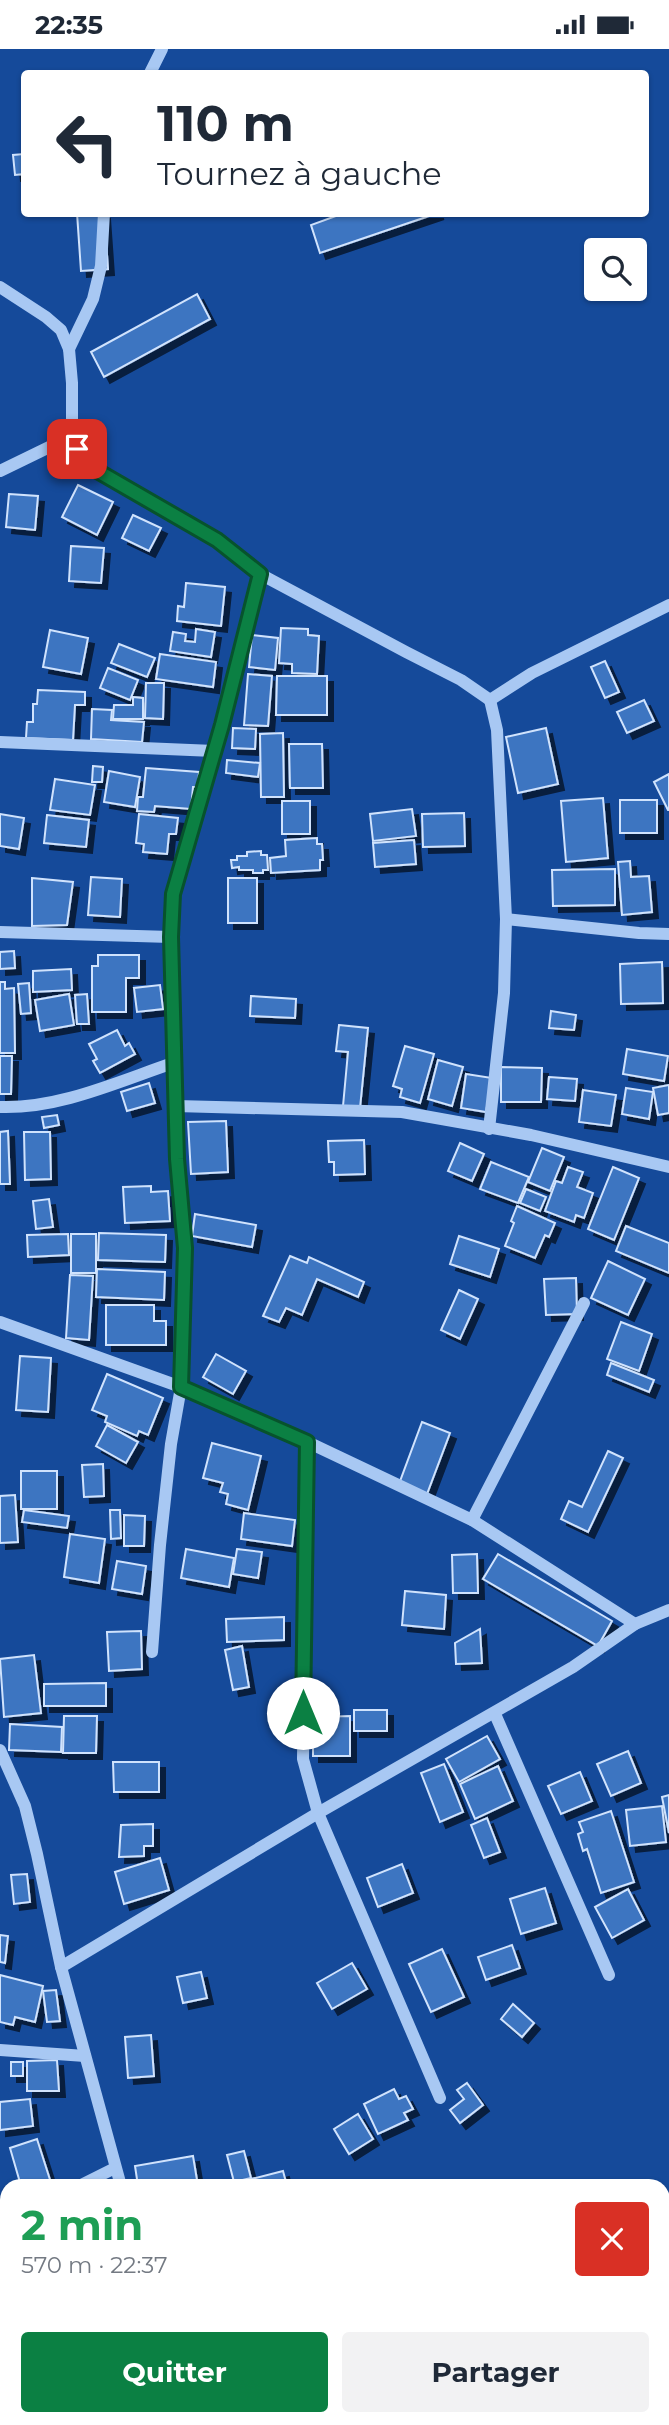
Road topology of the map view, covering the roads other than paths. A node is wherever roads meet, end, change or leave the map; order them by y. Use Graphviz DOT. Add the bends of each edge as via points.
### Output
graph roads {
  1 [pos="162,49"];
  2 [pos="152,70"];
  3 [pos="104,217"];
  4 [pos="0,287"];
  5 [pos="69,349"];
  6 [pos="72,436"];
  7 [pos="0,471"];
  8 [pos="260,574"];
  9 [pos="666,607"];
  10 [pos="669,620"];
  11 [pos="489,700"];
  12 [pos="0,742"];
  13 [pos="214,751"];
  14 [pos="506,919"];
  15 [pos="0,932"];
  16 [pos="669,934"];
  17 [pos="171,937"];
  18 [pos="176,1062"];
  19 [pos="176,1106"];
  20 [pos="0,1107"];
  21 [pos="489,1129"];
  22 [pos="669,1167"];
  23 [pos="584,1303"];
  24 [pos="0,1322"];
  25 [pos="181,1387"];
  26 [pos="307,1442"];
  27 [pos="472,1520"];
  28 [pos="669,1610"];
  29 [pos="635,1624"];
  30 [pos="152,1652"];
  31 [pos="495,1714"];
  32 [pos="0,1749"];
  33 [pos="318,1813"];
  34 [pos="61,1967"];
  35 [pos="609,1975"];
  36 [pos="0,2050"];
  37 [pos="85,2056"];
  38 [pos="440,2098"];
  39 [pos="115,2168"];
  40 [pos="93,2179"];
  41 [pos="119,2179"];
  1 -- 2 [label="street"];
  3 -- 5 [label="street" via="101,266 93,299"];
  4 -- 5 [label="street" via="61,330"];
  5 -- 6 [label="street"];
  6 -- 7 [label="street"];
  6 -- 8 [label="street" via="94,469 217,540"];
  8 -- 11 [label="street" via="461,680"];
  8 -- 13 [label="street"];
  9 -- 10 [label="street"];
  9 -- 11 [label="street" via="531,673"];
  11 -- 14 [label="street" via="497,730"];
  12 -- 13 [label="street"];
  13 -- 17 [label="street" via="173,894"];
  14 -- 16 [label="street"];
  14 -- 21 [label="street"];
  15 -- 17 [label="street"];
  17 -- 18 [label="street"];
  18 -- 19 [label="street"];
  18 -- 20 [label="street" via="63,1100"];
  19 -- 21 [label="street" via="402,1112"];
  19 -- 25 [label="street" via="185,1248"];
  21 -- 22 [label="street"];
  23 -- 27 [label="street"];
  24 -- 25 [label="street"];
  25 -- 26 [label="street"];
  25 -- 30 [label="street" via="171,1444"];
  26 -- 27 [label="street"];
  26 -- 33 [label="street" via="303,1759"];
  27 -- 29 [label="street"];
  28 -- 29 [label="street"];
  29 -- 31 [label="street"];
  31 -- 33 [label="street"];
  31 -- 35 [label="street"];
  32 -- 34 [label="street" via="24,1806"];
  33 -- 34 [label="street"];
  33 -- 38 [label="street"];
  34 -- 37 [label="street"];
  36 -- 37 [label="street"];
  37 -- 39 [label="street"];
  39 -- 40 [label="street"];
  39 -- 41 [label="street"];
}
